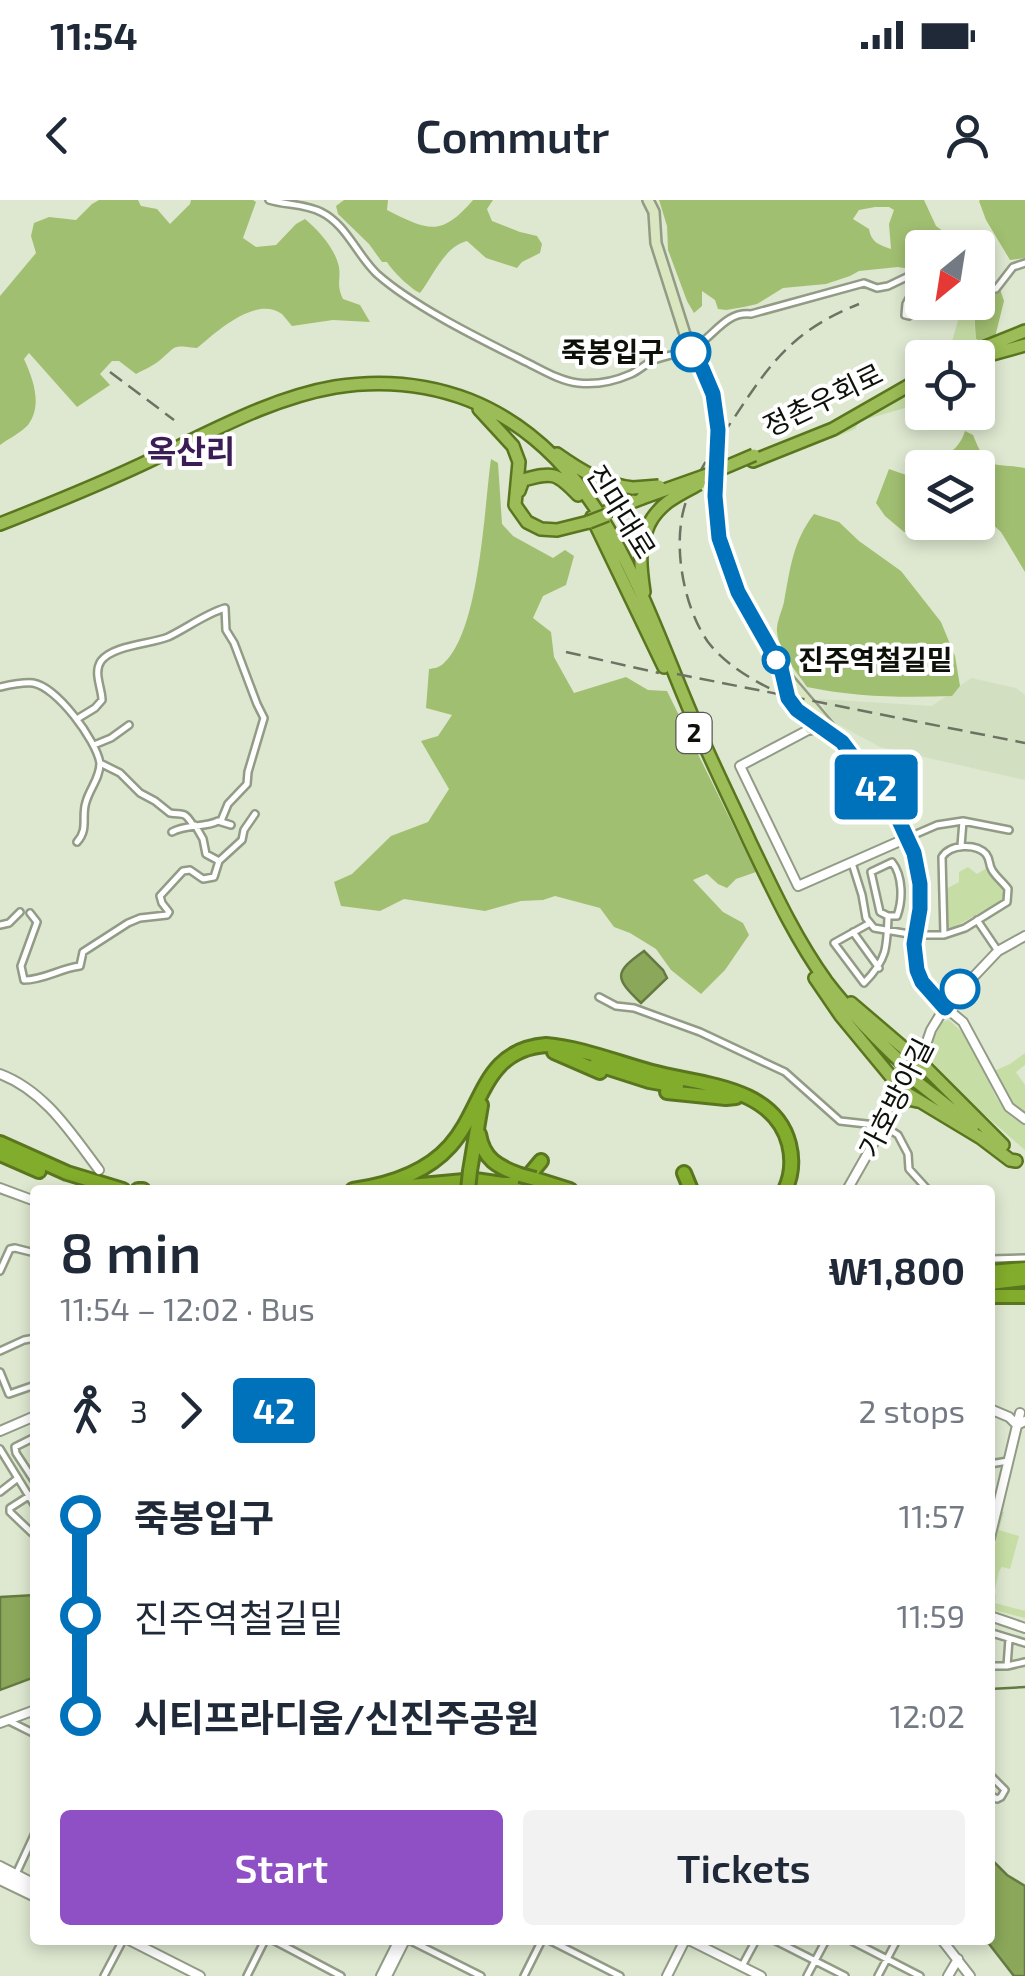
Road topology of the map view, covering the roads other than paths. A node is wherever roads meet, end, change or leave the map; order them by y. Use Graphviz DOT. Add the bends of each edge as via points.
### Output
graph roads {
  1 [pos="269,200"];
  2 [pos="648,200"];
  3 [pos="1025,263"];
  4 [pos="905,278"];
  5 [pos="995,289"];
  6 [pos="1025,331"];
  7 [pos="995,343"];
  8 [pos="1025,344"];
  9 [pos="690,350"];
  10 [pos="995,350"];
  11 [pos="995,352"];
  12 [pos="905,386"];
  13 [pos="479,409"];
  14 [pos="533,438"];
  15 [pos="708,478"];
  16 [pos="579,496"];
  17 [pos="639,496"];
  18 [pos="589,520"];
  19 [pos="0,530"];
  20 [pos="652,620"];
  21 [pos="781,668"];
  22 [pos="0,687"];
  23 [pos="77,719"];
  24 [pos="813,724"];
  25 [pos="129,725"];
  26 [pos="842,742"];
  27 [pos="94,745"];
  28 [pos="100,762"];
  29 [pos="256,814"];
  30 [pos="222,821"];
  31 [pos="963,821"];
  32 [pos="194,825"];
  33 [pos="232,825"];
  34 [pos="1010,830"];
  35 [pos="172,832"];
  36 [pos="907,838"];
  37 [pos="78,842"];
  38 [pos="961,846"];
  39 [pos="219,861"];
  40 [pos="852,863"];
  41 [pos="20,912"];
  42 [pos="30,913"];
  43 [pos="888,916"];
  44 [pos="977,920"];
  45 [pos="870,922"];
  46 [pos="0,926"];
  47 [pos="887,930"];
  48 [pos="853,932"];
  49 [pos="944,934"];
  50 [pos="915,935"];
  51 [pos="1025,936"];
  52 [pos="806,951"];
  53 [pos="998,951"];
  54 [pos="879,968"];
  55 [pos="812,969"];
  56 [pos="598,997"];
  57 [pos="945,1008"];
  58 [pos="920,1062"];
  59 [pos="901,1066"];
  60 [pos="0,1074"];
  61 [pos="488,1080"];
  62 [pos="918,1080"];
  63 [pos="899,1087"];
  64 [pos="483,1100"];
  65 [pos="917,1101"];
  66 [pos="893,1109"];
  67 [pos="1025,1119"];
  68 [pos="884,1126"];
  69 [pos="0,1143"];
  70 [pos="1003,1144"];
  71 [pos="0,1154"];
  72 [pos="541,1161"];
  73 [pos="1022,1163"];
  74 [pos="99,1170"];
  75 [pos="468,1171"];
  76 [pos="77,1185"];
  77 [pos="107,1185"];
  78 [pos="377,1185"];
  79 [pos="421,1185"];
  80 [pos="467,1185"];
  81 [pos="554,1185"];
  82 [pos="783,1185"];
  83 [pos="786,1185"];
  84 [pos="851,1185"];
  85 [pos="923,1185"];
  86 [pos="0,1188"];
  87 [pos="30,1199"];
  88 [pos="30,1252"];
  89 [pos="1025,1258"];
  90 [pos="995,1260"];
  91 [pos="1025,1269"];
  92 [pos="0,1271"];
  93 [pos="995,1272"];
  94 [pos="1025,1279"];
  95 [pos="995,1282"];
  96 [pos="995,1296"];
  97 [pos="1025,1296"];
  98 [pos="30,1337"];
  99 [pos="0,1350"];
  100 [pos="0,1372"];
  101 [pos="30,1386"];
  102 [pos="995,1410"];
  103 [pos="30,1418"];
  104 [pos="1022,1418"];
  105 [pos="0,1430"];
  106 [pos="30,1440"];
  107 [pos="1,1453"];
  108 [pos="1008,1461"];
  109 [pos="995,1463"];
  110 [pos="28,1471"];
  111 [pos="30,1474"];
  112 [pos="18,1478"];
  113 [pos="0,1492"];
  114 [pos="30,1492"];
  115 [pos="30,1495"];
  116 [pos="995,1514"];
  117 [pos="30,1530"];
  118 [pos="995,1618"];
  119 [pos="1025,1628"];
  120 [pos="995,1636"];
  121 [pos="1009,1638"];
  122 [pos="1025,1643"];
  123 [pos="1025,1662"];
  124 [pos="995,1666"];
  125 [pos="1007,1666"];
  126 [pos="30,1712"];
  127 [pos="4,1722"];
  128 [pos="30,1732"];
  129 [pos="995,1780"];
  130 [pos="995,1798"];
  131 [pos="30,1844"];
  132 [pos="0,1866"];
  133 [pos="16,1874"];
  134 [pos="0,1877"];
  135 [pos="30,1886"];
  136 [pos="30,1888"];
  137 [pos="123,1945"];
  138 [pos="136,1945"];
  139 [pos="262,1945"];
  140 [pos="283,1945"];
  141 [pos="401,1945"];
  142 [pos="415,1945"];
  143 [pos="543,1945"];
  144 [pos="556,1945"];
  145 [pos="684,1945"];
  146 [pos="698,1945"];
  147 [pos="753,1945"];
  148 [pos="784,1945"];
  149 [pos="823,1945"];
  150 [pos="860,1945"];
  151 [pos="894,1945"];
  152 [pos="946,1945"];
  153 [pos="887,1959"];
  154 [pos="958,1959"];
  155 [pos="815,1960"];
  156 [pos="742,1966"];
  157 [pos="968,1973"];
  158 [pos="949,1974"];
  159 [pos="104,1976"];
  160 [pos="200,1976"];
  161 [pos="246,1976"];
  162 [pos="342,1976"];
  163 [pos="384,1976"];
  164 [pos="481,1976"];
  165 [pos="524,1976"];
  166 [pos="620,1976"];
  167 [pos="667,1976"];
  168 [pos="761,1976"];
  169 [pos="806,1976"];
  170 [pos="846,1976"];
  171 [pos="878,1976"];
  172 [pos="920,1976"];
  1 -- 9 [label="street" via="318,210 388,283 568,381 608,381"];
  2 -- 9 [label="main road"];
  3 -- 5 [label="street"];
  4 -- 9 [label="street" via="740,313"];
  6 -- 7 [label="highway"];
  8 -- 10 [label="highway"];
  8 -- 11 [label="highway"];
  9 -- 21 [label="main road" via="713,394 719,538 738,592"];
  12 -- 15 [label="highway, 정촌우회로, bridge"];
  13 -- 16 [label="highway, 진마대로 / 2" via="529,440"];
  13 -- 18 [label="highway" via="513,446 519,462 516,505 527,522 556,530"];
  13 -- 19 [label="highway, 진마대로 / 2" via="403,389 314,397"];
  14 -- 17 [label="highway" via="594,478"];
  14 -- 19 [label="highway, 진마대로 / 2" via="499,414 451,394 403,384 331,388 254,413"];
  14 -- 20 [label="highway, 진마대로 / 2" via="580,486"];
  15 -- 17 [label="highway, bridge"];
  15 -- 20 [label="highway, bridge" via="668,500 649,524 640,557"];
  16 -- 18 [label="highway" via="560,477 540,474 523,480 518,505 543,526"];
  16 -- 55 [label="highway, 진마대로 / 2"];
  17 -- 18 [label="highway, bridge"];
  20 -- 52 [label="highway, 진마대로 / 2" via="698,731"];
  21 -- 24 [label="main road" via="788,698"];
  21 -- 26 [label="main road"];
  22 -- 23 [label="street" via="39,686"];
  23 -- 27 [label="street"];
  23 -- 30 [label="street" via="102,700 98,674 105,657 165,638 225,608 226,630 264,718 247,784"];
  24 -- 26 [label="main road"];
  24 -- 40 [label="street" via="740,766 798,886"];
  25 -- 27 [label="street"];
  26 -- 36 [label="main road"];
  27 -- 28 [label="street"];
  28 -- 32 [label="street"];
  28 -- 37 [label="street"];
  29 -- 39 [label="street" via="242,840"];
  30 -- 32 [label="street"];
  30 -- 33 [label="street"];
  31 -- 34 [label="street"];
  31 -- 36 [label="street"];
  31 -- 38 [label="street"];
  32 -- 35 [label="street"];
  32 -- 39 [label="street" via="206,854"];
  36 -- 40 [label="street"];
  36 -- 50 [label="main road" via="920,884"];
  38 -- 44 [label="street" via="985,853 1008,889 1007,902"];
  38 -- 49 [label="street" via="942,857"];
  39 -- 42 [label="street" via="212,879 188,870 178,874 160,896 167,915 128,922 83,952 80,966 27,980 20,968 37,922"];
  40 -- 45 [label="street"];
  41 -- 46 [label="street"];
  43 -- 43 [label="street" via="880,912 870,872 892,862 899,876 899,914"];
  43 -- 47 [label="street"];
  44 -- 49 [label="street"];
  44 -- 53 [label="street"];
  45 -- 47 [label="street"];
  45 -- 48 [label="street"];
  47 -- 50 [label="street"];
  47 -- 54 [label="street"];
  48 -- 54 [label="street"];
  48 -- 54 [label="street" via="834,944 864,983"];
  49 -- 50 [label="street"];
  50 -- 57 [label="main road" via="917,970"];
  51 -- 53 [label="street, 가호방아길"];
  52 -- 58 [label="highway" via="842,996"];
  52 -- 59 [label="highway, 진마대로 / 2"];
  53 -- 57 [label="street, 가호방아길"];
  55 -- 59 [label="highway, 진마대로 / 2" via="846,1014"];
  55 -- 63 [label="highway"];
  56 -- 68 [label="street" via="700,1032 785,1072 840,1121"];
  57 -- 58 [label="street, 가호방아길"];
  57 -- 67 [label="street" via="963,1022 1009,1106"];
  58 -- 63 [label="street, 가호방아길"];
  58 -- 70 [label="highway"];
  59 -- 62 [label="highway, 2, bridge"];
  60 -- 74 [label="street" via="36,1093"];
  61 -- 75 [label="highway"];
  61 -- 78 [label="highway" via="442,1154"];
  61 -- 83 [label="highway" via="513,1054 546,1045 748,1096 769,1108 786,1133 792,1162"];
  62 -- 70 [label="highway, 2"];
  62 -- 73 [label="highway, 2"];
  63 -- 65 [label="highway"];
  63 -- 66 [label="highway"];
  64 -- 75 [label="highway"];
  64 -- 81 [label="highway, bridge" via="479,1134 491,1160"];
  64 -- 82 [label="highway" via="510,1060 547,1049 649,1081 738,1096 761,1108 782,1134"];
  65 -- 66 [label="highway"];
  65 -- 73 [label="highway"];
  66 -- 68 [label="street, 가호방아길"];
  68 -- 84 [label="street, 가호방아길"];
  68 -- 85 [label="street" via="898,1135 909,1169"];
  69 -- 77 [label="highway"];
  70 -- 73 [label="highway, 2"];
  71 -- 76 [label="highway"];
  72 -- 79 [label="highway" via="518,1184"];
  75 -- 80 [label="highway, bridge"];
  86 -- 87 [label="street"];
  88 -- 92 [label="street" via="10,1249"];
  89 -- 90 [label="street"];
  91 -- 93 [label="highway"];
  94 -- 95 [label="highway"];
  96 -- 97 [label="highway"];
  98 -- 99 [label="street"];
  100 -- 101 [label="street" via="9,1394"];
  102 -- 104 [label="street"];
  103 -- 105 [label="street"];
  104 -- 108 [label="street"];
  106 -- 110 [label="street" via="15,1448"];
  107 -- 112 [label="street"];
  108 -- 109 [label="street"];
  108 -- 116 [label="street"];
  110 -- 111 [label="street"];
  112 -- 113 [label="street"];
  112 -- 114 [label="street"];
  115 -- 117 [label="street" via="10,1512"];
  118 -- 119 [label="street"];
  120 -- 121 [label="street"];
  121 -- 122 [label="street"];
  121 -- 125 [label="street"];
  123 -- 125 [label="street"];
  124 -- 125 [label="street"];
  126 -- 127 [label="street"];
  127 -- 128 [label="street"];
  129 -- 130 [label="street" via="1005,1790"];
  131 -- 133 [label="street"];
  132 -- 133 [label="street"];
  133 -- 135 [label="street"];
  134 -- 136 [label="street"];
  137 -- 159 [label="street"];
  138 -- 160 [label="street"];
  139 -- 161 [label="street"];
  140 -- 162 [label="street"];
  141 -- 163 [label="street"];
  142 -- 164 [label="street"];
  143 -- 165 [label="street"];
  144 -- 166 [label="street"];
  145 -- 167 [label="street"];
  146 -- 156 [label="street"];
  147 -- 156 [label="street"];
  148 -- 155 [label="street"];
  149 -- 155 [label="street"];
  150 -- 153 [label="street"];
  151 -- 153 [label="street"];
  152 -- 154 [label="street"];
  153 -- 171 [label="street"];
  153 -- 172 [label="street"];
  154 -- 157 [label="street"];
  154 -- 158 [label="street"];
  155 -- 169 [label="street"];
  155 -- 170 [label="street"];
  156 -- 168 [label="street"];
  157 -- 158 [label="street"];
}
